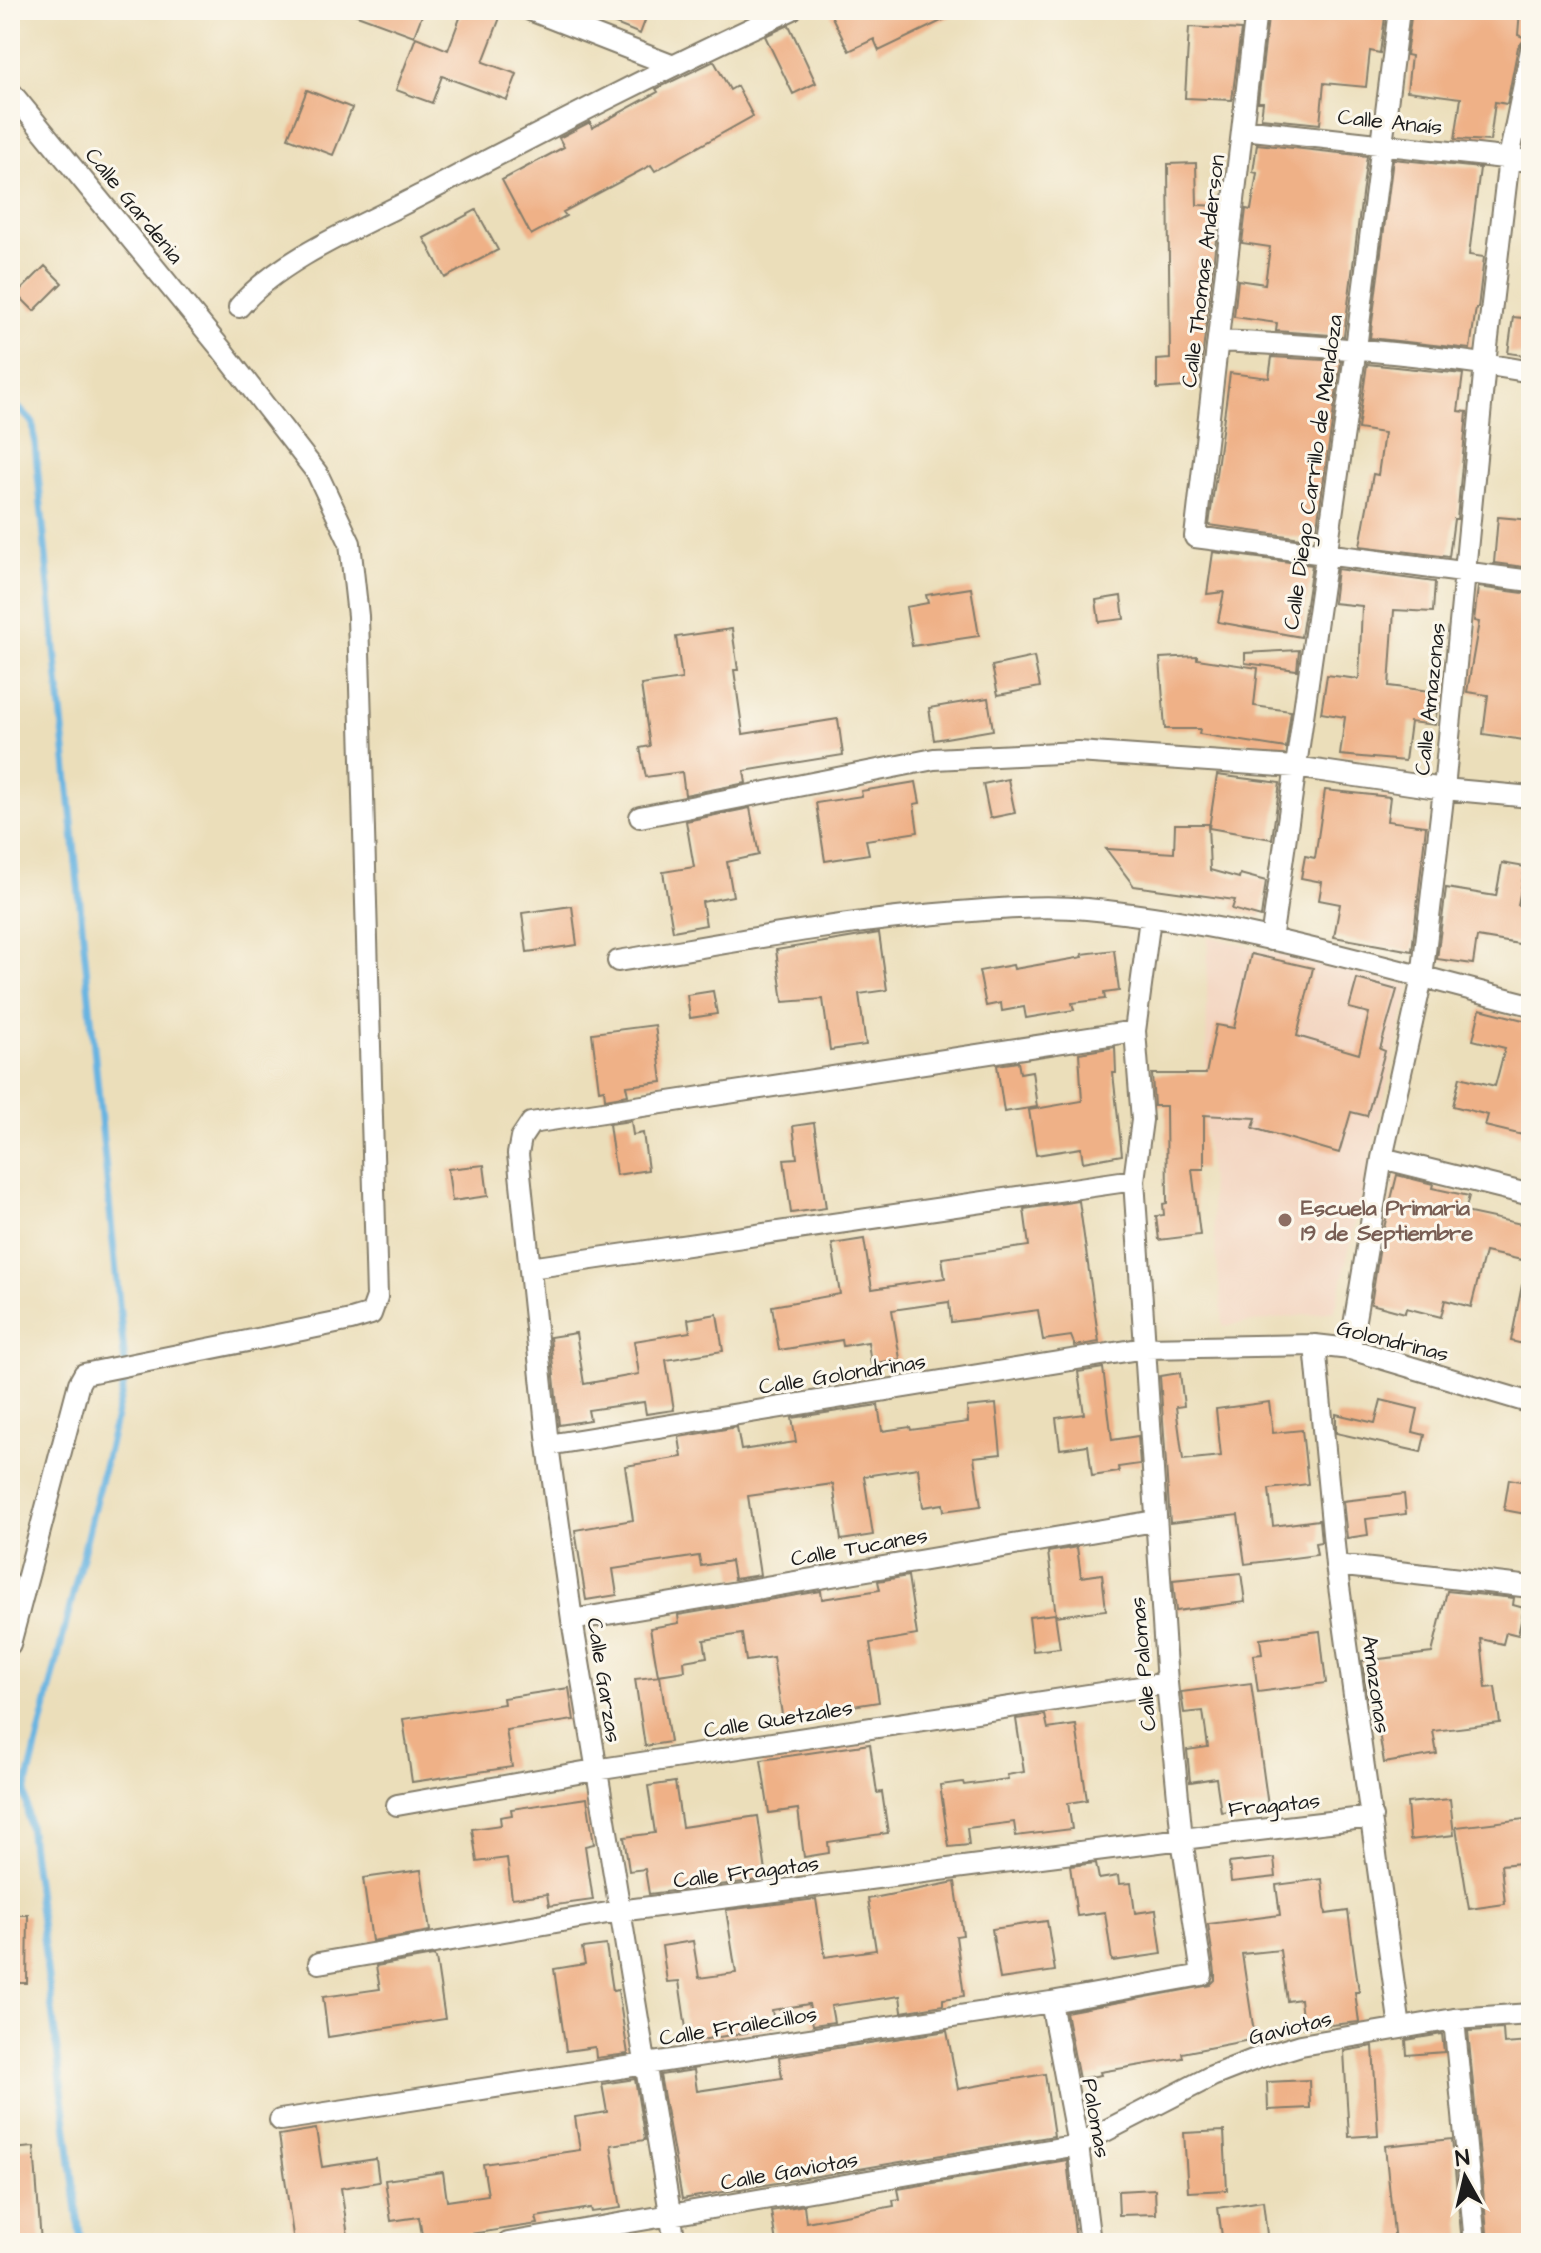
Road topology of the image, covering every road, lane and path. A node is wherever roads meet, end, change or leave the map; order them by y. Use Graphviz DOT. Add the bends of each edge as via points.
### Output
graph roads {
  1 [pos="530,10"];
  2 [pos="791,10"];
  3 [pos="1256,10"];
  4 [pos="1399,10"];
  5 [pos="1531,50"];
  6 [pos="671,65"];
  7 [pos="10,91"];
  8 [pos="1243,129"];
  9 [pos="1380,144"];
  10 [pos="1509,158"];
  11 [pos="1531,161"];
  12 [pos="239,307"];
  13 [pos="1218,341"];
  14 [pos="1356,348"];
  15 [pos="1485,364"];
  16 [pos="1531,372"];
  17 [pos="1324,555"];
  18 [pos="1465,571"];
  19 [pos="1531,581"];
  20 [pos="1295,767"];
  21 [pos="1444,789"];
  22 [pos="1531,797"];
  23 [pos="640,817"];
  24 [pos="1150,918"];
  25 [pos="1271,940"];
  26 [pos="618,961"];
  27 [pos="1422,978"];
  28 [pos="1531,1005"];
  29 [pos="1135,1031"];
  30 [pos="1382,1158"];
  31 [pos="1134,1180"];
  32 [pos="1531,1195"];
  33 [pos="530,1268"];
  34 [pos="1315,1345"];
  35 [pos="1145,1348"];
  36 [pos="1350,1349"];
  37 [pos="1531,1403"];
  38 [pos="548,1445"];
  39 [pos="1155,1521"];
  40 [pos="1336,1565"];
  41 [pos="1531,1587"];
  42 [pos="572,1620"];
  43 [pos="10,1644"];
  44 [pos="1167,1683"];
  45 [pos="595,1770"];
  46 [pos="397,1805"];
  47 [pos="1372,1817"];
  48 [pos="1182,1839"];
  49 [pos="619,1911"];
  50 [pos="319,1963"];
  51 [pos="1202,1975"];
  52 [pos="1051,2002"];
  53 [pos="1531,2014"];
  54 [pos="1454,2019"];
  55 [pos="1400,2028"];
  56 [pos="644,2063"];
  57 [pos="280,2120"];
  58 [pos="1078,2145"];
  59 [pos="670,2215"];
  60 [pos="508,2243"];
  61 [pos="675,2243"];
  62 [pos="1090,2243"];
  63 [pos="1475,2243"];
  1 -- 6 [label="street"];
  2 -- 6 [label="street"];
  3 -- 8 [label="street, Calle Thomas Anderson"];
  4 -- 9 [label="street, Calle Diego Carrillo de Mendoza"];
  5 -- 10 [label="street, Calle Amazonas"];
  6 -- 12 [label="street" via="326,244 256,287"];
  7 -- 43 [label="street, Calle Gardenia" via="317,473 350,543 358,616 377,1297 371,1314 351,1320 84,1374"];
  8 -- 9 [label="street, Calle Anaís"];
  8 -- 13 [label="street, Calle Thomas Anderson"];
  9 -- 10 [label="street, Calle Anaís"];
  9 -- 14 [label="street, Calle Diego Carrillo de Mendoza"];
  10 -- 11 [label="street, Calle Anaís"];
  10 -- 15 [label="street, Calle Amazonas"];
  13 -- 14 [label="street"];
  13 -- 17 [label="street, Calle Thomas Anderson" via="1195,537"];
  14 -- 15 [label="street"];
  14 -- 17 [label="street, Calle Diego Carrillo de Mendoza"];
  15 -- 16 [label="street"];
  15 -- 18 [label="street, Calle Amazonas"];
  17 -- 18 [label="street"];
  17 -- 20 [label="street, Calle Diego Carrillo de Mendoza"];
  18 -- 19 [label="street"];
  18 -- 21 [label="street, Calle Amazonas"];
  20 -- 21 [label="street"];
  20 -- 23 [label="street" via="1078,752 934,759"];
  20 -- 25 [label="street, Calle Diego Carrillo de Mendoza"];
  21 -- 22 [label="street"];
  21 -- 27 [label="street, Calle Amazonas"];
  24 -- 25 [label="street"];
  24 -- 26 [label="street" via="1085,909 963,911 874,919"];
  24 -- 29 [label="street, Calle Palomas"];
  25 -- 27 [label="street"];
  27 -- 28 [label="street"];
  27 -- 30 [label="street, Calle Amazonas"];
  29 -- 31 [label="street, Calle Palomas" via="1142,1120"];
  29 -- 33 [label="street, Calle Garzas" via="531,1123 518,1154"];
  30 -- 32 [label="street"];
  30 -- 36 [label="street, Calle Amazonas"];
  31 -- 33 [label="street"];
  31 -- 35 [label="street, Calle Palomas"];
  33 -- 38 [label="street, Calle Garzas"];
  34 -- 35 [label="street, Golondrinas"];
  34 -- 36 [label="street, Golondrinas"];
  34 -- 40 [label="street, Amazonas"];
  35 -- 38 [label="street, Calle Golondrinas"];
  35 -- 39 [label="street, Calle Palomas"];
  36 -- 37 [label="street, Golondrinas"];
  38 -- 42 [label="street, Calle Garzas"];
  39 -- 42 [label="street, Calle Tucanes"];
  39 -- 44 [label="street, Calle Palomas"];
  40 -- 41 [label="street"];
  40 -- 47 [label="street, Amazonas"];
  42 -- 45 [label="street, Calle Garzas"];
  44 -- 45 [label="street, Calle Quetzales"];
  44 -- 48 [label="street, Calle Palomas"];
  45 -- 46 [label="street, Calle Quetzales"];
  45 -- 49 [label="street, Calle Garzas"];
  47 -- 48 [label="street, Fragatas"];
  47 -- 55 [label="street, Amazonas"];
  48 -- 49 [label="street, Calle Fragatas"];
  48 -- 51 [label="street, Calle Palomas"];
  49 -- 50 [label="street, Calle Fragatas"];
  49 -- 56 [label="street, Calle Garzas"];
  51 -- 52 [label="street, Calle Frailecillos"];
  52 -- 56 [label="street, Calle Frailecillos"];
  52 -- 58 [label="street, Palomas"];
  53 -- 54 [label="street, Gaviotas"];
  54 -- 55 [label="street, Gaviotas"];
  54 -- 63 [label="street"];
  55 -- 58 [label="street, Gaviotas" via="1258,2058"];
  56 -- 57 [label="street, Calle Frailecillos"];
  56 -- 59 [label="street, Calle Garzas"];
  58 -- 59 [label="street, Calle Gaviotas"];
  58 -- 62 [label="street, Palomas"];
  59 -- 60 [label="street, Calle Gaviotas"];
  59 -- 61 [label="street, Calle Garzas"];
}
